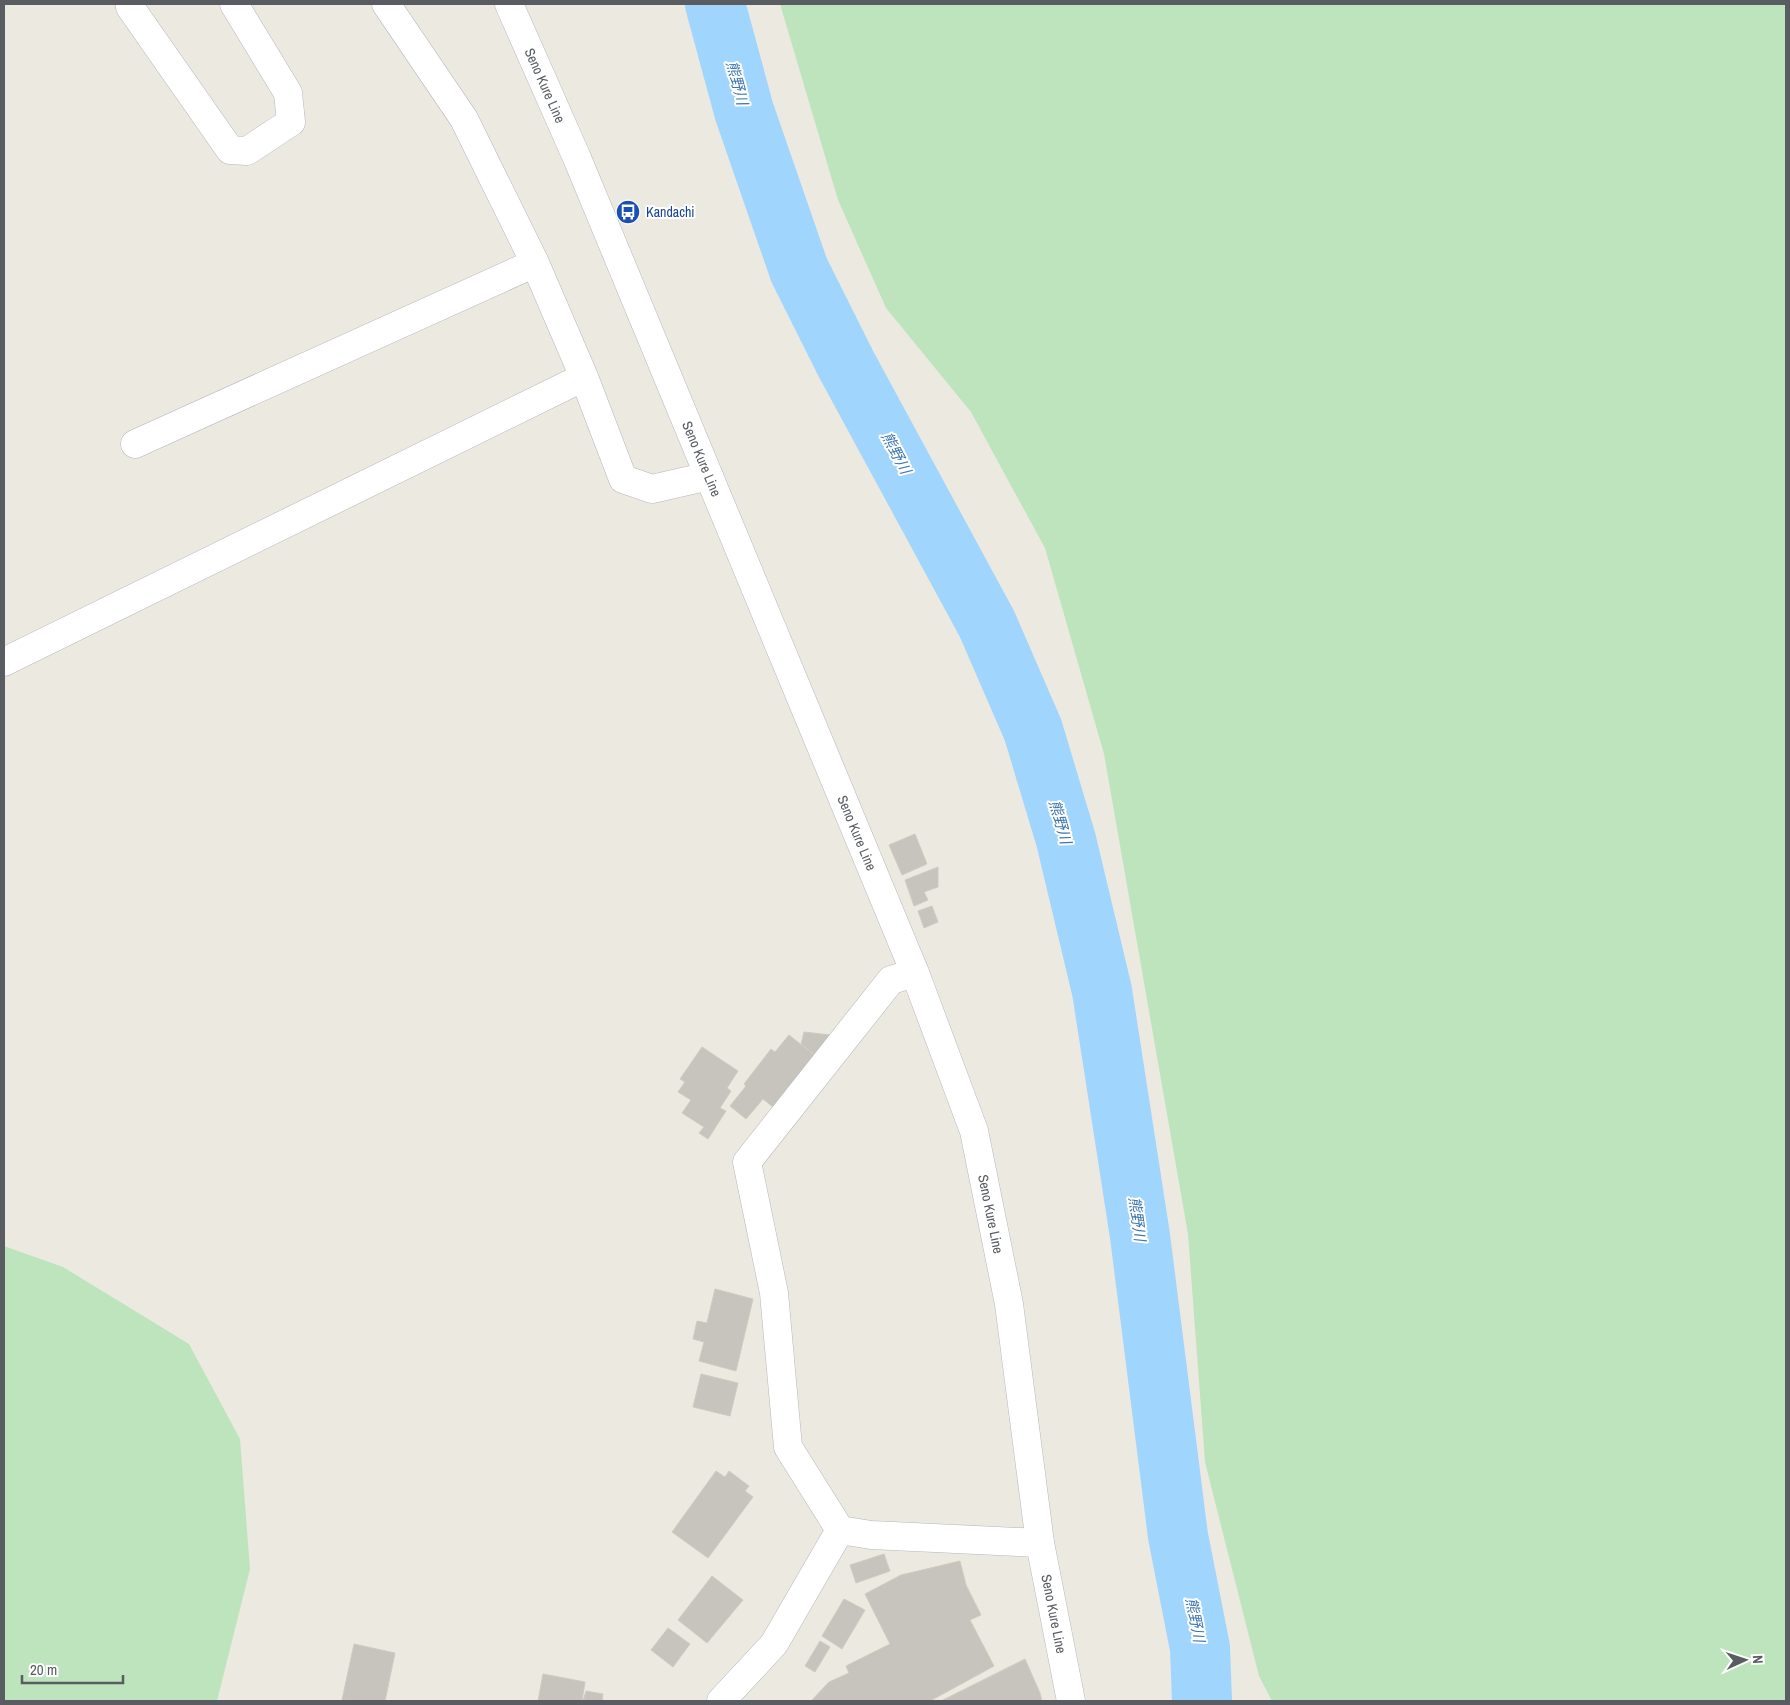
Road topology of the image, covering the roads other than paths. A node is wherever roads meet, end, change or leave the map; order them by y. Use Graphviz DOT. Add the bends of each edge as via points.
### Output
graph roads {
  1 [pos="234,4"];
  2 [pos="386,4"];
  3 [pos="509,4"];
  4 [pos="130,7"];
  5 [pos="535,263"];
  6 [pos="584,377"];
  7 [pos="135,444"];
  8 [pos="709,476"];
  9 [pos="4,662"];
  10 [pos="915,973"];
  11 [pos="840,1530"];
  12 [pos="1040,1543"];
  13 [pos="721,1701"];
  14 [pos="1071,1701"];
  1 -- 4 [label="street" via="288,93 291,122 247,151 230,150"];
  2 -- 5 [label="street" via="464,119"];
  3 -- 8 [label="street, Seno Kure Line"];
  5 -- 6 [label="street"];
  5 -- 7 [label="street"];
  6 -- 8 [label="street" via="622,479 652,489"];
  6 -- 9 [label="street"];
  8 -- 10 [label="street, Seno Kure Line"];
  10 -- 11 [label="street" via="891,980 747,1162 774,1293 788,1447"];
  10 -- 12 [label="street, Seno Kure Line" via="974,1131 1009,1304"];
  11 -- 12 [label="street" via="871,1535"];
  11 -- 13 [label="street" via="774,1644"];
  12 -- 14 [label="street, Seno Kure Line"];
}
